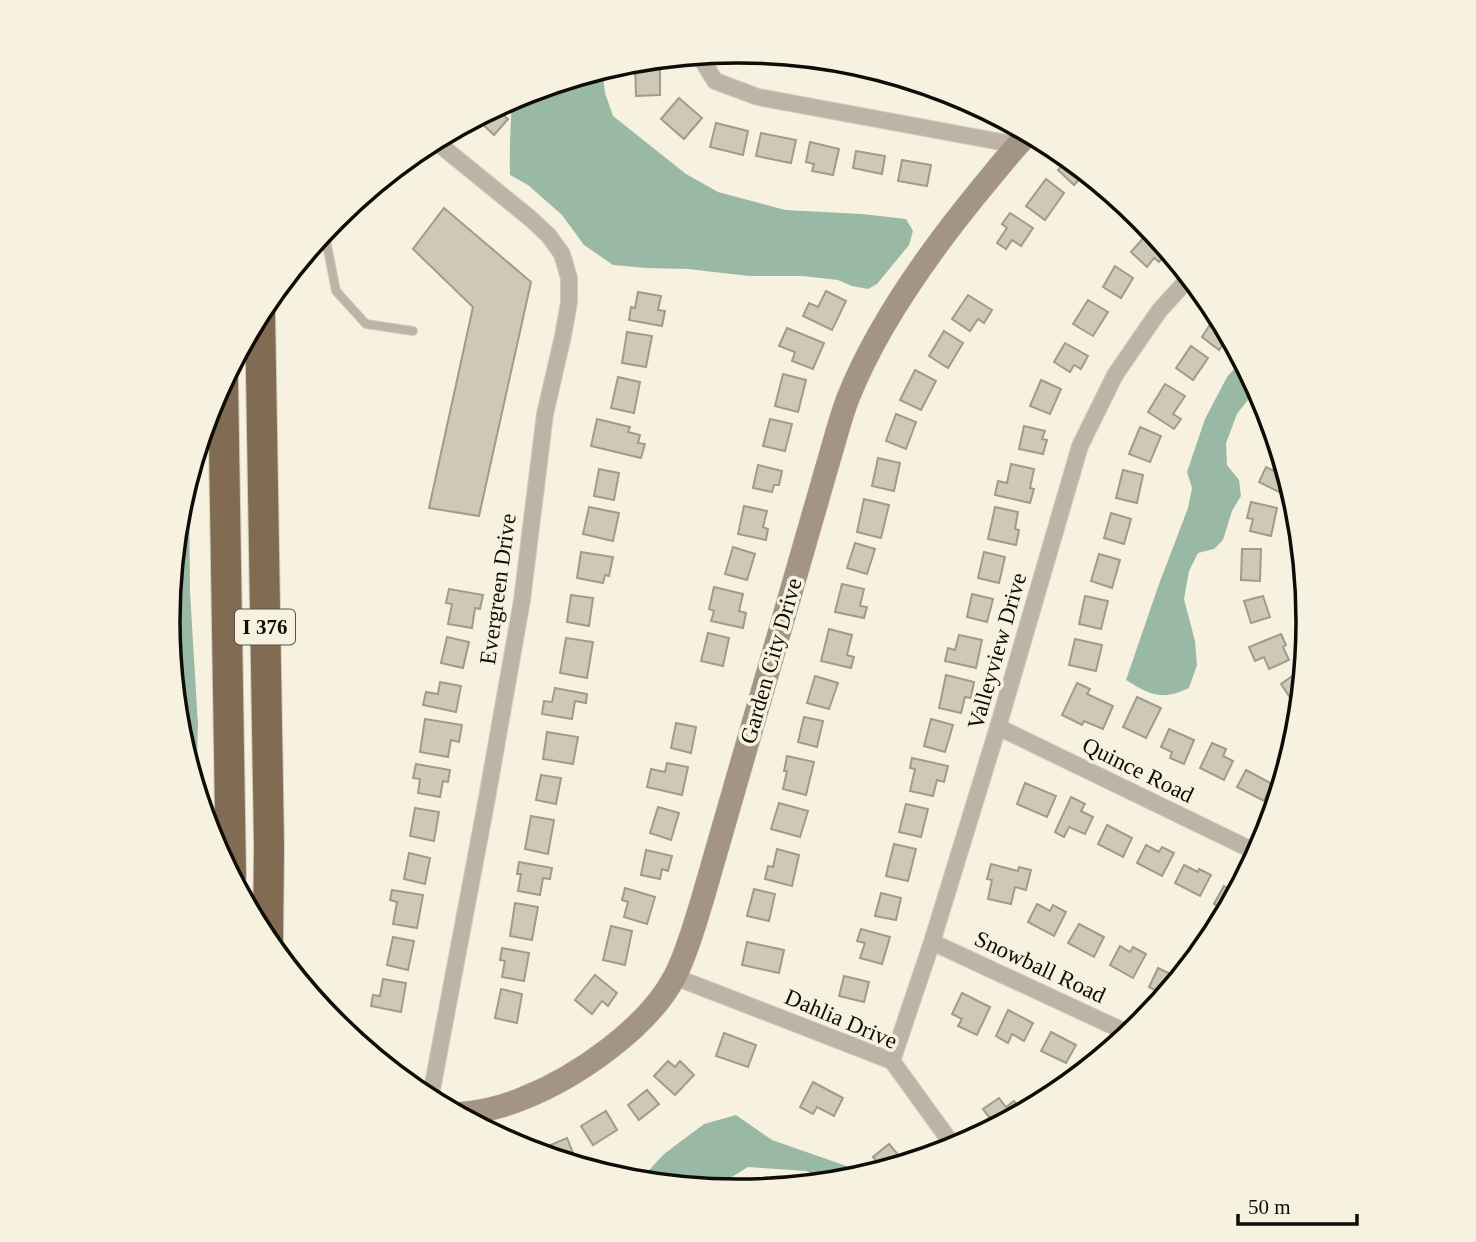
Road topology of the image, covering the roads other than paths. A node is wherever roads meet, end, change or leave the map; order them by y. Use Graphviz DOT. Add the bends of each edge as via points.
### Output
graph roads {
  1 [pos="704,64"];
  2 [pos="1017,138"];
  3 [pos="1022,141"];
  4 [pos="443,148"];
  5 [pos="326,244"];
  6 [pos="1183,284"];
  7 [pos="413,331"];
  8 [pos="260,333"];
  9 [pos="223,404"];
  10 [pos="998,727"];
  11 [pos="1248,848"];
  12 [pos="231,853"];
  13 [pos="268,922"];
  14 [pos="932,942"];
  15 [pos="675,977"];
  16 [pos="1119,1029"];
  17 [pos="892,1061"];
  18 [pos="432,1088"];
  19 [pos="474,1112"];
  20 [pos="948,1138"];
  1 -- 2 [label="street" via="715,81 758,97"];
  3 -- 15 [label="street, Garden City Drive" via="953,222 914,279 848,398 702,901"];
  4 -- 18 [label="street, Evergreen Drive" via="549,236 562,254 569,302 545,414 522,600"];
  5 -- 7 [label="lane" via="335,291 366,324"];
  6 -- 10 [label="street, Valleyview Drive" via="1115,375 1080,446"];
  8 -- 13 [label="highway, I 376"];
  9 -- 12 [label="highway, I 376"];
  10 -- 11 [label="street, Quince Road"];
  10 -- 14 [label="street, Valleyview Drive"];
  14 -- 16 [label="street, Snowball Road"];
  14 -- 17 [label="street, Valleyview Drive"];
  15 -- 17 [label="street, Dahlia Drive"];
  15 -- 19 [label="street, Garden City Drive" via="628,1034 591,1062 523,1099"];
  17 -- 20 [label="street, Dahlia Drive"];
}
